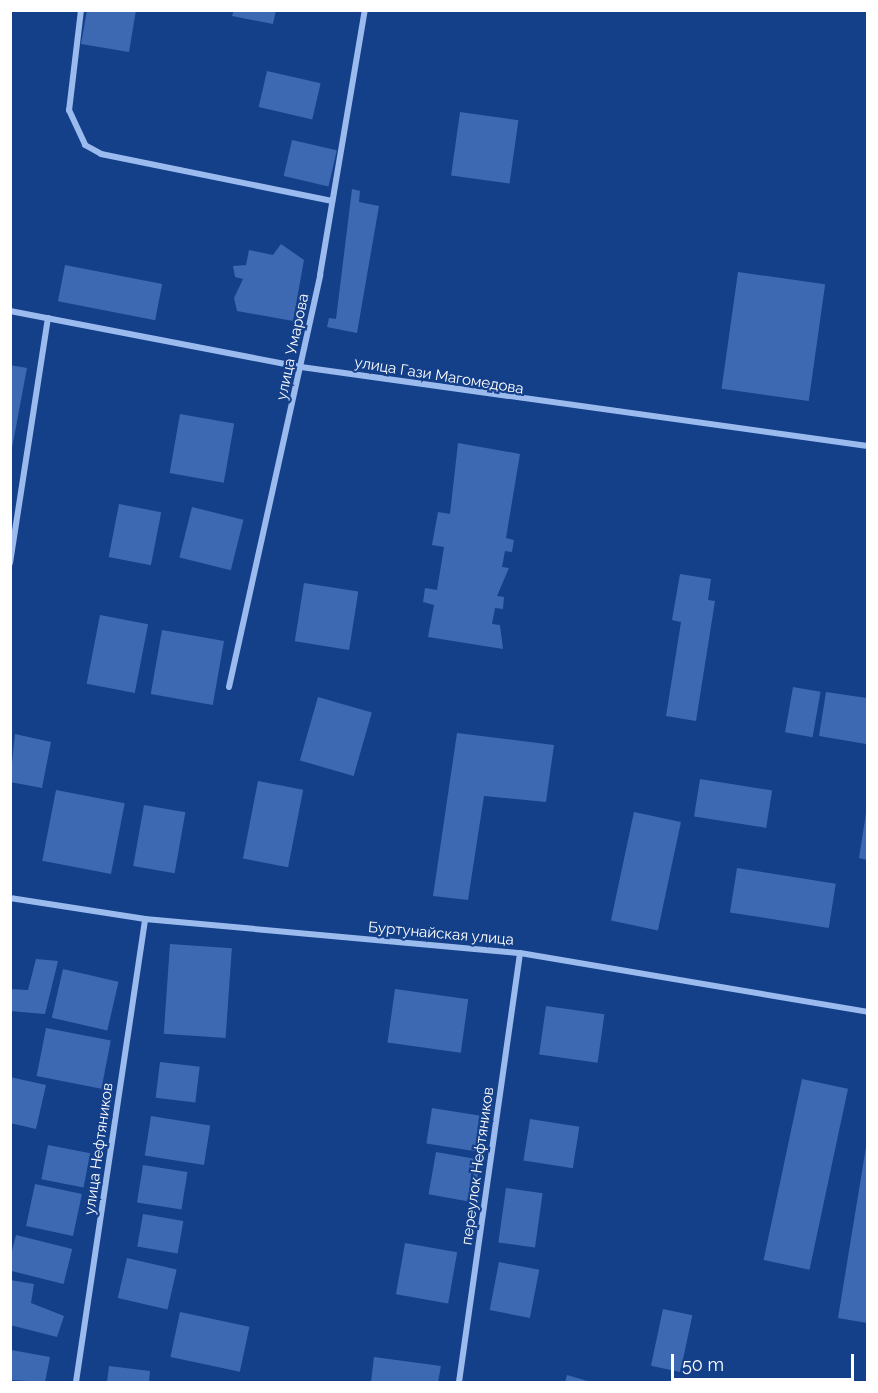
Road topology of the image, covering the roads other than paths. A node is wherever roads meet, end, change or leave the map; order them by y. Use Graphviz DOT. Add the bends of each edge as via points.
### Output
graph roads {
  1 [pos="81,10"];
  2 [pos="365,10"];
  3 [pos="332,201"];
  4 [pos="10,311"];
  5 [pos="48,318"];
  6 [pos="301,367"];
  7 [pos="867,446"];
  8 [pos="10,563"];
  9 [pos="229,687"];
  10 [pos="10,898"];
  11 [pos="145,919"];
  12 [pos="520,953"];
  13 [pos="867,1012"];
  14 [pos="76,1383"];
  15 [pos="459,1383"];
  1 -- 3 [label="street" via="69,110 85,145 101,154"];
  2 -- 3 [label="street, улица Умарова"];
  3 -- 6 [label="street, улица Умарова"];
  4 -- 5 [label="street, улица Гази Магомедова"];
  5 -- 6 [label="street, улица Гази Магомедова"];
  5 -- 8 [label="street"];
  6 -- 7 [label="street, улица Гази Магомедова" via="687,425"];
  6 -- 9 [label="street, улица Умарова"];
  10 -- 11 [label="street, Буртунайская улица"];
  11 -- 12 [label="street, Буртунайская улица"];
  11 -- 14 [label="street, улица Нефтяников"];
  12 -- 13 [label="street, Буртунайская улица"];
  12 -- 15 [label="street, переулок Нефтяников"];
}
